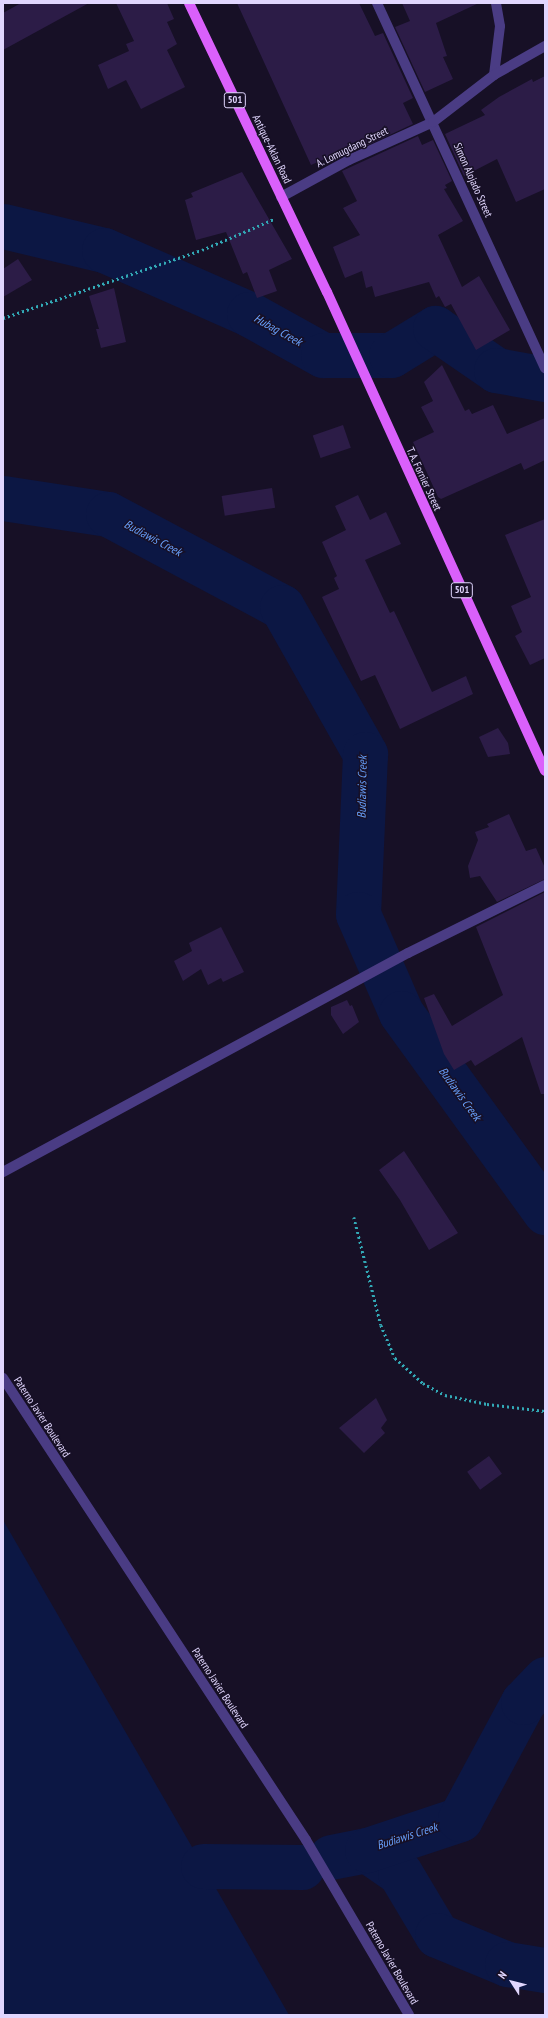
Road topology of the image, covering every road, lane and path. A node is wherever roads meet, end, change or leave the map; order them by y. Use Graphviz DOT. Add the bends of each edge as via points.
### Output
graph roads {
  1 [pos="189,3"];
  2 [pos="377,3"];
  3 [pos="496,3"];
  4 [pos="545,46"];
  5 [pos="494,75"];
  6 [pos="434,122"];
  7 [pos="281,197"];
  8 [pos="289,212"];
  9 [pos="3,318"];
  10 [pos="545,368"];
  11 [pos="545,771"];
  12 [pos="545,885"];
  13 [pos="3,1172"];
  14 [pos="354,1217"];
  15 [pos="3,1378"];
  16 [pos="545,1411"];
  17 [pos="409,2015"];
  1 -- 7 [label="main road, Antique-Aklan Road / 501"];
  2 -- 6 [label="street, Simon Alojado Street"];
  3 -- 5 [label="street" via="500,26"];
  4 -- 5 [label="street, A. Lomugdang Street"];
  5 -- 6 [label="street, A. Lomugdang Street"];
  6 -- 7 [label="street, A. Lomugdang Street" via="349,160"];
  6 -- 10 [label="street, Simon Alojado Street"];
  7 -- 8 [label="main road, T. A. Fornier Street / 501"];
  8 -- 9 [label="path" via="202,250"];
  8 -- 11 [label="main road, T. A. Fornier Street / 501"];
  12 -- 13 [label="street" via="408,953"];
  14 -- 16 [label="path" via="381,1325 395,1358 423,1383 445,1395 487,1404"];
  15 -- 17 [label="street, Paterno Javier Boulevard" via="306,1840"];
}
